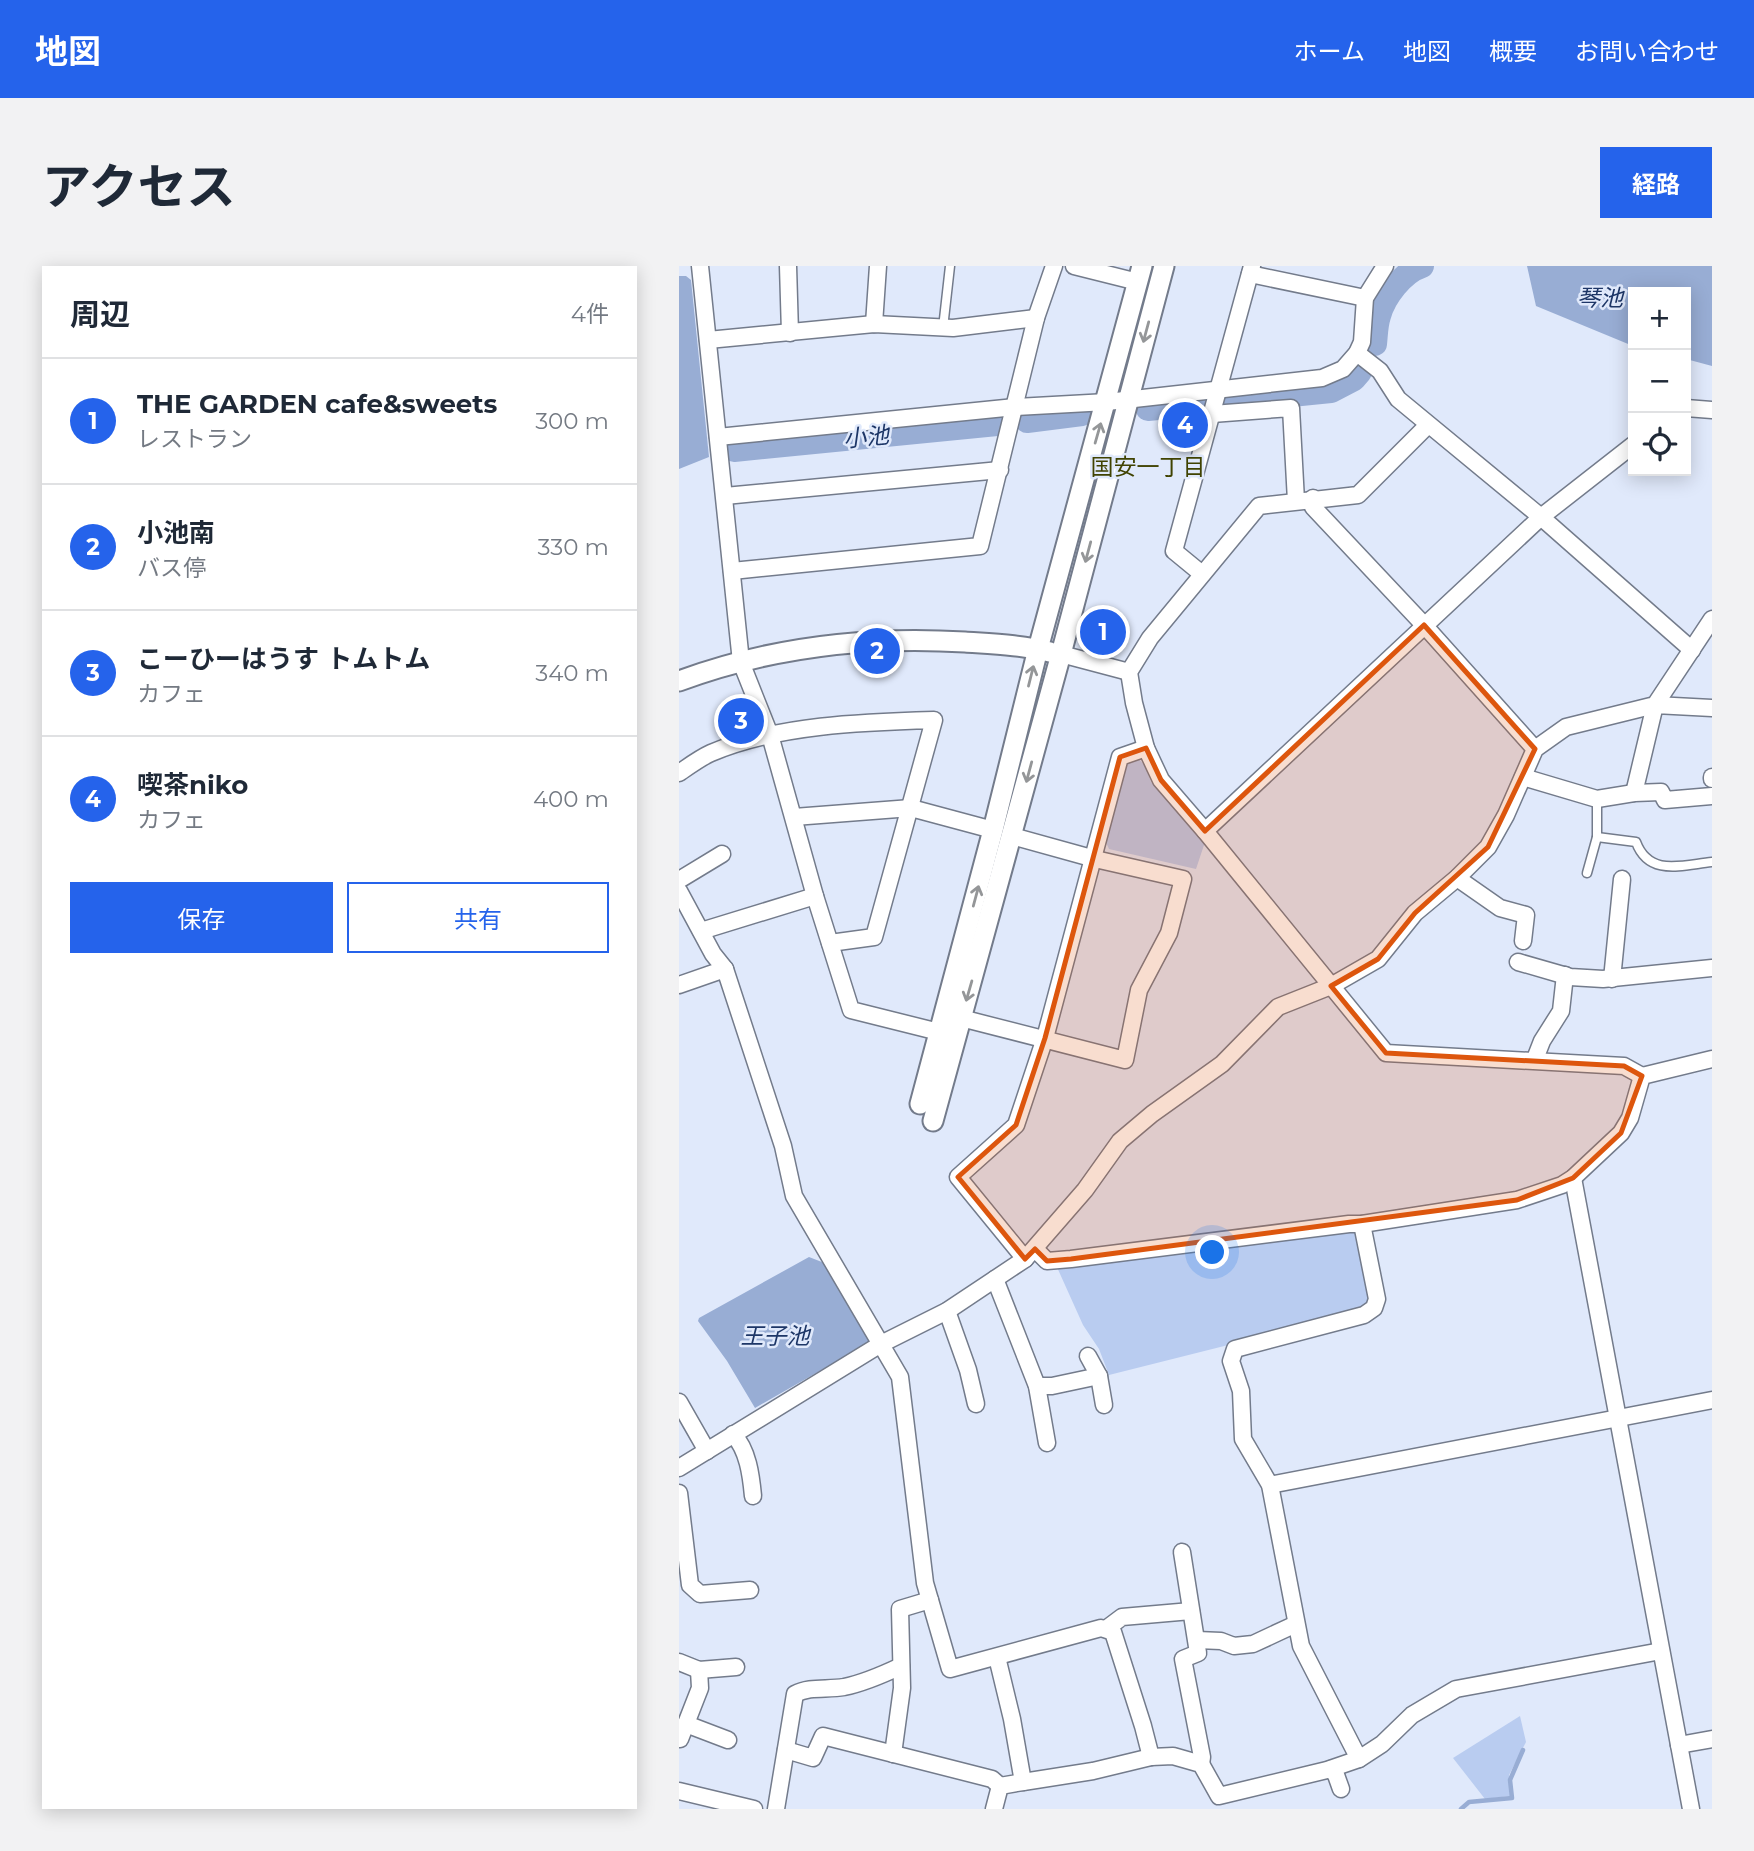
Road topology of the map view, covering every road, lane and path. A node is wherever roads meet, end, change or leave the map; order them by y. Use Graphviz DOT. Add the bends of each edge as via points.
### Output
graph roads {
  1 [pos="700,266"];
  2 [pos="788,266"];
  3 [pos="878,266"];
  4 [pos="950,266"];
  5 [pos="1054,266"];
  6 [pos="1074,266"];
  7 [pos="1164,266"];
  8 [pos="1385,266"];
  9 [pos="1251,270"];
  10 [pos="1140,274"];
  11 [pos="1365,298"];
  12 [pos="1036,318"];
  13 [pos="874,324"];
  14 [pos="943,328"];
  15 [pos="790,333"];
  16 [pos="708,340"];
  17 [pos="1357,354"];
  18 [pos="1218,390"];
  19 [pos="1128,399"];
  20 [pos="1107,402"];
  21 [pos="1015,407"];
  22 [pos="1691,408"];
  23 [pos="1712,410"];
  24 [pos="1212,414"];
  25 [pos="1428,425"];
  26 [pos="718,437"];
  27 [pos="1628,448"];
  28 [pos="1000,470"];
  29 [pos="725,496"];
  30 [pos="1304,499"];
  31 [pos="1541,517"];
  32 [pos="732,571"];
  33 [pos="1202,574"];
  34 [pos="1712,619"];
  35 [pos="1424,625"];
  36 [pos="1038,649"];
  37 [pos="1692,650"];
  38 [pos="1061,654"];
  39 [pos="741,662"];
  40 [pos="1129,672"];
  41 [pos="679,681"];
  42 [pos="1655,705"];
  43 [pos="1712,708"];
  44 [pos="770,735"];
  45 [pos="1146,748"];
  46 [pos="1535,749"];
  47 [pos="679,773"];
  48 [pos="1523,776"];
  49 [pos="1634,793"];
  50 [pos="1712,796"];
  51 [pos="1597,799"];
  52 [pos="911,808"];
  53 [pos="795,817"];
  54 [pos="1205,831"];
  55 [pos="1003,833"];
  56 [pos="1597,837"];
  57 [pos="722,854"];
  58 [pos="1094,859"];
  59 [pos="1712,862"];
  60 [pos="1587,873"];
  61 [pos="1457,878"];
  62 [pos="1622,879"];
  63 [pos="679,880"];
  64 [pos="679,891"];
  65 [pos="815,896"];
  66 [pos="701,931"];
  67 [pos="1523,941"];
  68 [pos="830,943"];
  69 [pos="1518,962"];
  70 [pos="1712,968"];
  71 [pos="725,969"];
  72 [pos="1565,975"];
  73 [pos="1612,979"];
  74 [pos="679,985"];
  75 [pos="1331,986"];
  76 [pos="961,1018"];
  77 [pos="939,1032"];
  78 [pos="1045,1038"];
  79 [pos="1535,1059"];
  80 [pos="1712,1059"];
  81 [pos="1642,1076"];
  82 [pos="920,1104"];
  83 [pos="933,1121"];
  84 [pos="1573,1178"];
  85 [pos="1361,1224"];
  86 [pos="1030,1254"];
  87 [pos="995,1279"];
  88 [pos="947,1311"];
  89 [pos="881,1344"];
  90 [pos="1088,1356"];
  91 [pos="1099,1376"];
  92 [pos="1037,1386"];
  93 [pos="1712,1400"];
  94 [pos="679,1402"];
  95 [pos="976,1404"];
  96 [pos="1104,1405"];
  97 [pos="1616,1417"];
  98 [pos="733,1434"];
  99 [pos="1047,1443"];
  100 [pos="707,1451"];
  101 [pos="679,1468"];
  102 [pos="1270,1485"];
  103 [pos="679,1493"];
  104 [pos="754,1496"];
  105 [pos="1182,1552"];
  106 [pos="740,1586"];
  107 [pos="930,1600"];
  108 [pos="1191,1611"];
  109 [pos="1296,1623"];
  110 [pos="1106,1629"];
  111 [pos="1197,1640"];
  112 [pos="1661,1651"];
  113 [pos="997,1657"];
  114 [pos="679,1662"];
  115 [pos="736,1667"];
  116 [pos="901,1667"];
  117 [pos="699,1670"];
  118 [pos="683,1731"];
  119 [pos="1712,1739"];
  120 [pos="729,1740"];
  121 [pos="1679,1745"];
  122 [pos="786,1751"];
  123 [pos="893,1754"];
  124 [pos="1151,1757"];
  125 [pos="1359,1759"];
  126 [pos="1201,1764"];
  127 [pos="1331,1769"];
  128 [pos="1023,1782"];
  129 [pos="1000,1786"];
  130 [pos="1341,1789"];
  131 [pos="679,1791"];
  132 [pos="1221,1803"];
  133 [pos="754,1809"];
  134 [pos="776,1809"];
  135 [pos="994,1809"];
  136 [pos="1691,1809"];
  1 -- 16 [label="street"];
  2 -- 15 [label="street"];
  3 -- 13 [label="street"];
  4 -- 14 [label="lane"];
  5 -- 12 [label="street"];
  6 -- 10 [label="street"];
  7 -- 19 [label="street, one-way"];
  8 -- 11 [label="street"];
  9 -- 11 [label="street"];
  9 -- 18 [label="street"];
  10 -- 20 [label="street"];
  11 -- 17 [label="street"];
  12 -- 14 [label="street"];
  12 -- 21 [label="street"];
  13 -- 14 [label="street"];
  13 -- 15 [label="street"];
  15 -- 16 [label="street"];
  16 -- 26 [label="street"];
  17 -- 18 [label="street" via="1343,369 1322,378"];
  17 -- 25 [label="street" via="1380,371 1398,399"];
  18 -- 19 [label="street"];
  18 -- 24 [label="street"];
  19 -- 20 [label="street"];
  19 -- 38 [label="street, one-way"];
  20 -- 21 [label="street"];
  36 -- 20 [label="street, one-way"];
  21 -- 26 [label="street"];
  21 -- 28 [label="street"];
  22 -- 23 [label="street"];
  24 -- 30 [label="street" via="1291,408"];
  24 -- 33 [label="street" via="1174,551"];
  25 -- 30 [label="street" via="1358,495"];
  25 -- 31 [label="street"];
  26 -- 29 [label="street"];
  27 -- 31 [label="street"];
  28 -- 29 [label="street"];
  28 -- 32 [label="street" via="980,546"];
  29 -- 32 [label="street"];
  30 -- 33 [label="street" via="1259,506"];
  30 -- 35 [label="street"];
  31 -- 35 [label="street"];
  31 -- 37 [label="street"];
  32 -- 39 [label="street"];
  33 -- 40 [label="street"];
  34 -- 37 [label="street"];
  35 -- 46 [label="street"];
  35 -- 54 [label="street"];
  36 -- 38 [label="street"];
  36 -- 39 [label="street" via="956,641 868,641 804,648"];
  55 -- 36 [label="street, one-way"];
  37 -- 42 [label="street"];
  38 -- 40 [label="street"];
  38 -- 55 [label="street, one-way"];
  39 -- 41 [label="street"];
  39 -- 44 [label="street"];
  40 -- 45 [label="street"];
  42 -- 43 [label="street"];
  42 -- 46 [label="street" via="1566,727"];
  42 -- 49 [label="street"];
  44 -- 47 [label="street" via="711,753"];
  44 -- 52 [label="street" via="852,723 934,720"];
  44 -- 53 [label="street"];
  45 -- 54 [label="street" via="1161,780"];
  45 -- 58 [label="street" via="1120,757"];
  46 -- 48 [label="street"];
  48 -- 51 [label="street"];
  48 -- 61 [label="street" via="1488,847"];
  49 -- 50 [label="street" via="1661,792 1665,800"];
  49 -- 51 [label="street"];
  51 -- 56 [label="lane"];
  52 -- 53 [label="street"];
  52 -- 55 [label="street"];
  52 -- 68 [label="street" via="874,937"];
  53 -- 65 [label="street"];
  54 -- 75 [label="street"];
  55 -- 58 [label="street"];
  55 -- 76 [label="street, one-way"];
  77 -- 55 [label="street, one-way"];
  56 -- 59 [label="lane" via="1636,842 1640,854 1658,866"];
  56 -- 60 [label="lane"];
  57 -- 63 [label="street"];
  58 -- 78 [label="street"];
  58 -- 78 [label="street" via="1183,879 1170,933 1139,990 1125,1059"];
  61 -- 67 [label="street" via="1500,908 1525,915"];
  61 -- 75 [label="street" via="1415,913 1378,959"];
  62 -- 73 [label="street"];
  64 -- 66 [label="street"];
  65 -- 66 [label="street"];
  65 -- 68 [label="street"];
  66 -- 71 [label="street"];
  68 -- 77 [label="street" via="851,1010"];
  69 -- 72 [label="street"];
  70 -- 73 [label="street"];
  71 -- 74 [label="street"];
  71 -- 89 [label="street" via="783,1146 794,1196"];
  72 -- 73 [label="street"];
  72 -- 79 [label="street" via="1561,1011"];
  75 -- 79 [label="street" via="1386,1053"];
  75 -- 86 [label="street" via="1278,1007 1222,1065 1120,1140"];
  76 -- 78 [label="street"];
  76 -- 83 [label="street"];
  77 -- 82 [label="street"];
  78 -- 86 [label="street" via="1016,1125 958,1177"];
  79 -- 81 [label="street" via="1624,1066"];
  80 -- 81 [label="street"];
  81 -- 84 [label="street" via="1621,1133"];
  84 -- 85 [label="street" via="1517,1200"];
  84 -- 97 [label="street"];
  85 -- 86 [label="street" via="1071,1259 1047,1261"];
  85 -- 102 [label="street" via="1377,1299 1374,1307 1364,1315 1235,1349 1231,1362 1241,1391 1243,1439"];
  86 -- 87 [label="street"];
  87 -- 88 [label="street"];
  87 -- 92 [label="street"];
  88 -- 89 [label="street"];
  88 -- 95 [label="street"];
  89 -- 98 [label="street"];
  89 -- 107 [label="street" via="899,1377 920,1556"];
  90 -- 91 [label="street"];
  91 -- 92 [label="street"];
  91 -- 96 [label="street"];
  92 -- 99 [label="street"];
  93 -- 97 [label="street"];
  94 -- 100 [label="street"];
  97 -- 102 [label="street"];
  97 -- 112 [label="street"];
  98 -- 100 [label="street"];
  98 -- 104 [label="street" via="741,1443"];
  100 -- 101 [label="street"];
  102 -- 109 [label="street"];
  103 -- 106 [label="street" via="690,1585 700,1594"];
  105 -- 108 [label="street"];
  107 -- 113 [label="street" via="950,1670"];
  107 -- 116 [label="street" via="900,1609"];
  108 -- 110 [label="street" via="1122,1617"];
  108 -- 111 [label="street"];
  109 -- 111 [label="street" via="1253,1644"];
  109 -- 125 [label="street" via="1301,1646"];
  110 -- 113 [label="street"];
  110 -- 124 [label="street" via="1112,1632"];
  111 -- 126 [label="street" via="1198,1653 1184,1659"];
  112 -- 121 [label="street"];
  112 -- 125 [label="street" via="1456,1689 1412,1715"];
  113 -- 128 [label="street"];
  114 -- 117 [label="street"];
  115 -- 117 [label="street"];
  116 -- 122 [label="street" via="843,1687 795,1694"];
  116 -- 123 [label="street"];
  117 -- 118 [label="street" via="700,1688"];
  118 -- 120 [label="street"];
  119 -- 121 [label="street"];
  121 -- 136 [label="street"];
  122 -- 123 [label="street" via="813,1758 823,1736"];
  122 -- 134 [label="street"];
  123 -- 129 [label="street" via="992,1779"];
  124 -- 126 [label="street" via="1173,1756"];
  124 -- 128 [label="street"];
  125 -- 127 [label="street"];
  126 -- 132 [label="street"];
  127 -- 130 [label="street"];
  127 -- 132 [label="street"];
  128 -- 129 [label="street"];
  129 -- 135 [label="street"];
  131 -- 133 [label="street"];
}
